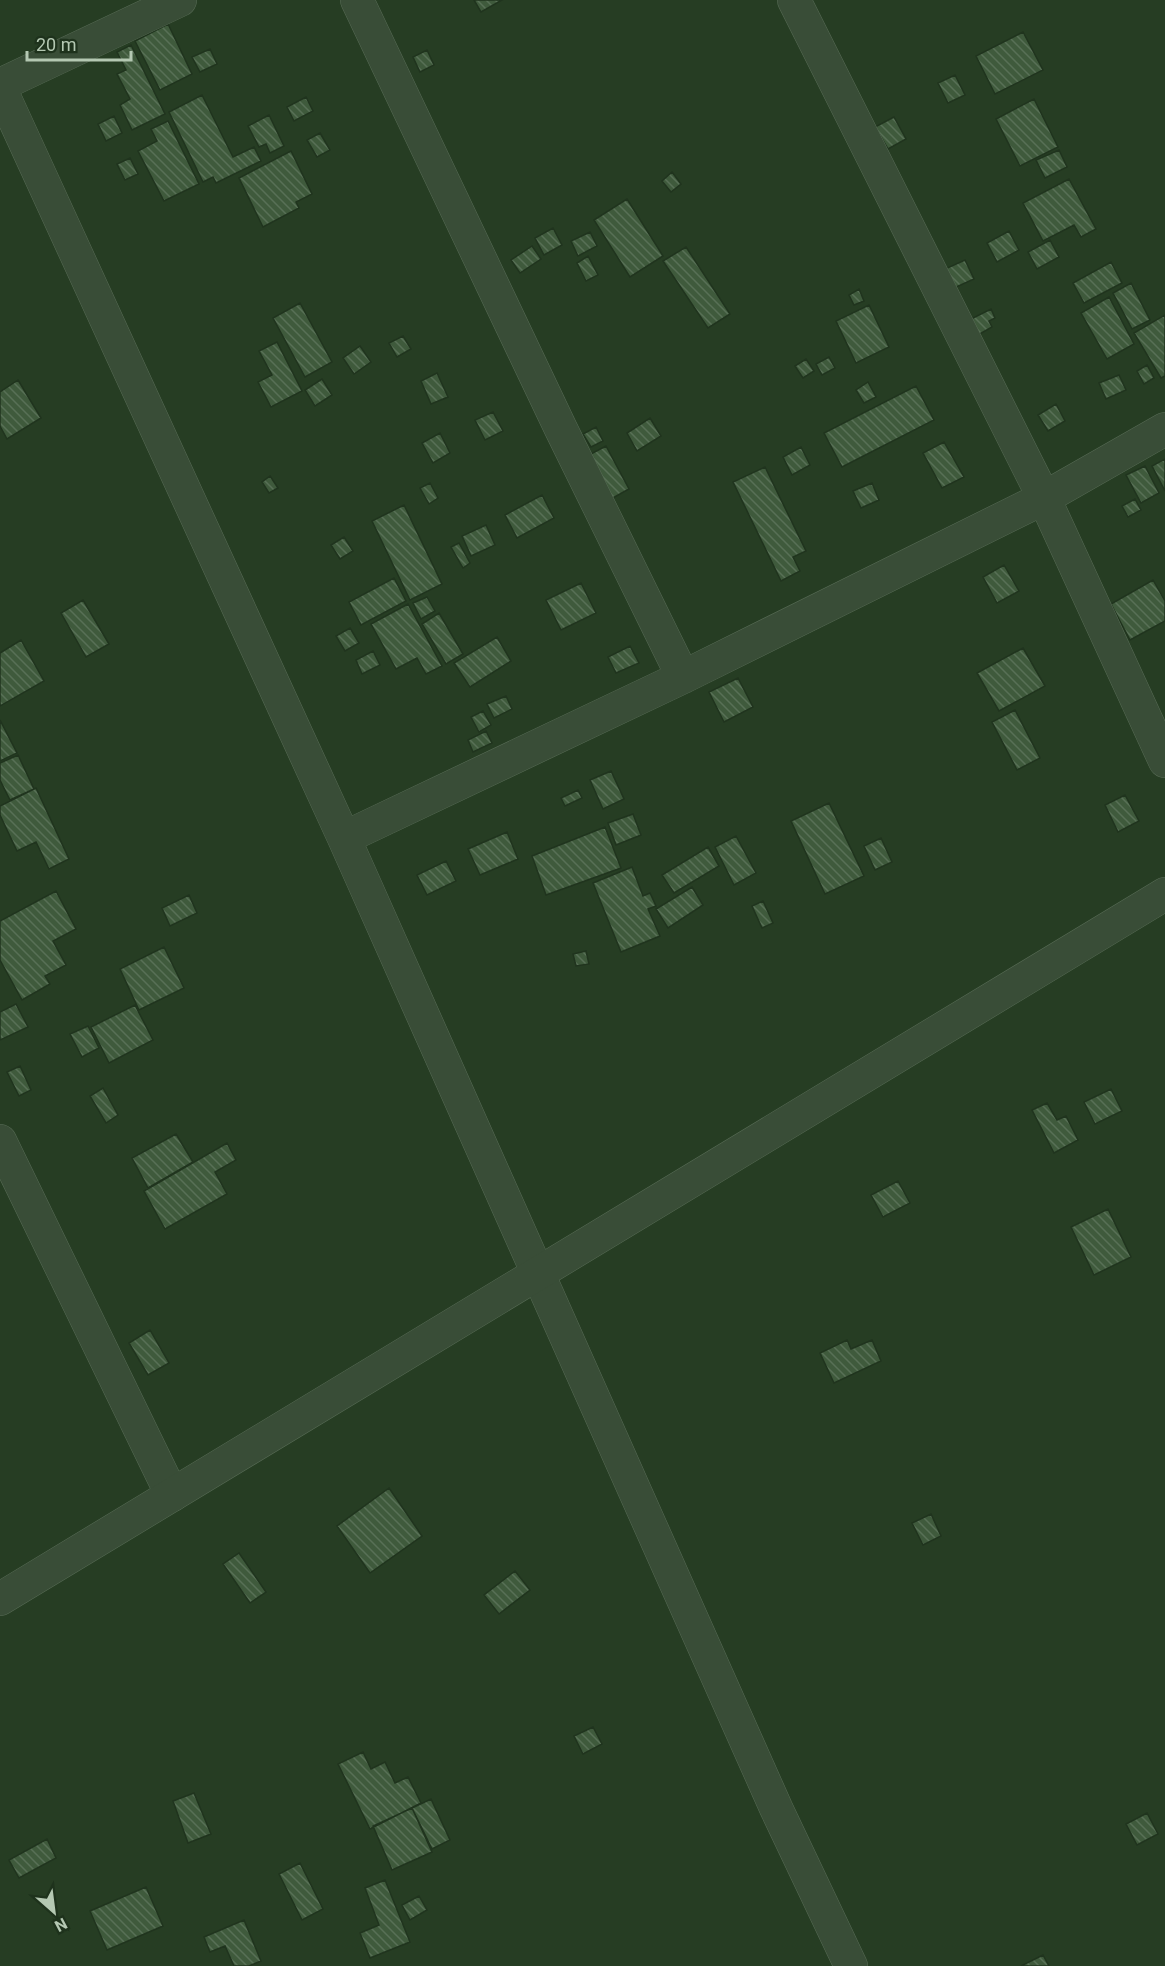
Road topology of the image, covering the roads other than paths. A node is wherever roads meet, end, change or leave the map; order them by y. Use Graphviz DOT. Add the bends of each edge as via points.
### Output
graph roads {
  1 [pos="180,0"];
  2 [pos="357,0"];
  3 [pos="794,0"];
  4 [pos="0,87"];
  5 [pos="1165,429"];
  6 [pos="1044,498"];
  7 [pos="683,677"];
  8 [pos="1165,761"];
  9 [pos="344,838"];
  10 [pos="1165,894"];
  11 [pos="0,1141"];
  12 [pos="538,1274"];
  13 [pos="172,1495"];
  14 [pos="0,1599"];
  15 [pos="851,1966"];
  1 -- 4 [label="street"];
  2 -- 7 [label="street"];
  3 -- 6 [label="street"];
  4 -- 9 [label="street"];
  5 -- 6 [label="street"];
  6 -- 7 [label="street"];
  6 -- 8 [label="street"];
  7 -- 9 [label="street"];
  9 -- 12 [label="street"];
  10 -- 12 [label="street"];
  11 -- 13 [label="street"];
  12 -- 13 [label="street"];
  12 -- 15 [label="street" via="776,1808"];
  13 -- 14 [label="street"];
}
